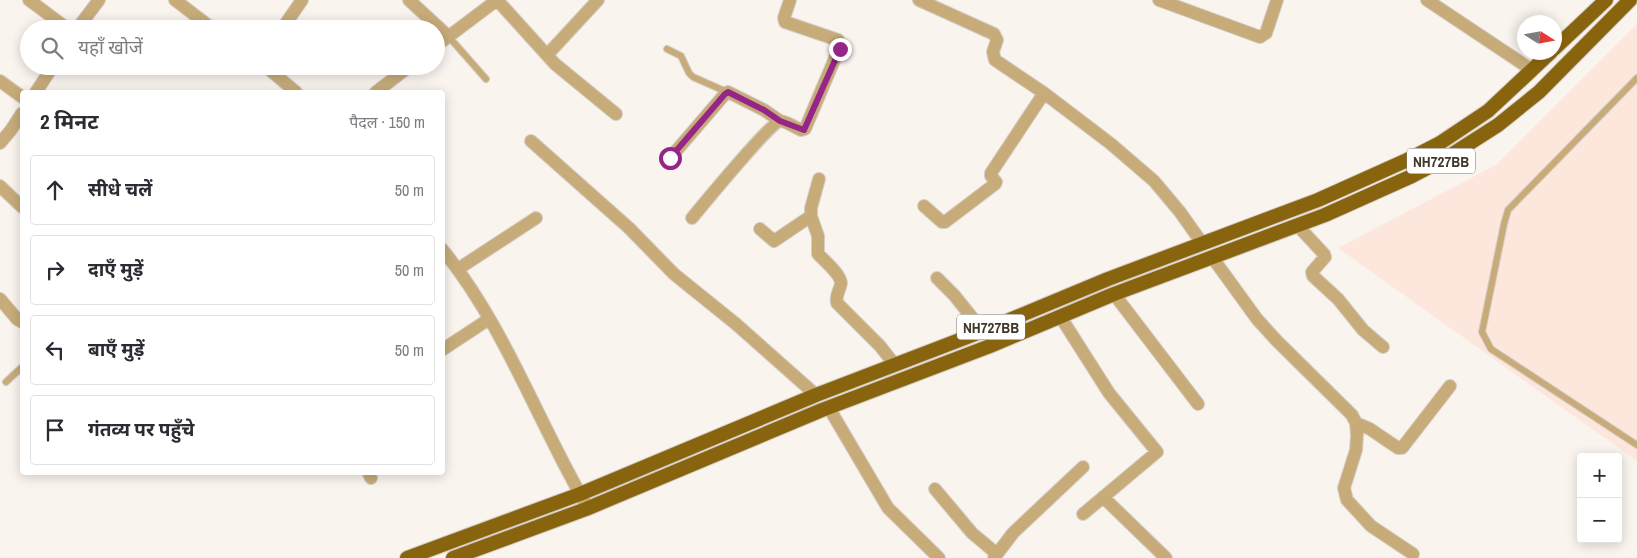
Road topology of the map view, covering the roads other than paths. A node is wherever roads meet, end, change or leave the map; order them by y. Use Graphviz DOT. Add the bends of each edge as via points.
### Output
graph roads {
  1 [pos="29,0"];
  2 [pos="99,0"];
  3 [pos="175,0"];
  4 [pos="302,0"];
  5 [pos="409,0"];
  6 [pos="498,0"];
  7 [pos="598,0"];
  8 [pos="790,0"];
  9 [pos="919,0"];
  10 [pos="1159,0"];
  11 [pos="1277,0"];
  12 [pos="1427,0"];
  13 [pos="1606,0"];
  14 [pos="1630,0"];
  15 [pos="56,20"];
  16 [pos="85,20"];
  17 [pos="201,20"];
  18 [pos="288,20"];
  19 [pos="431,20"];
  20 [pos="445,32"];
  21 [pos="449,36"];
  22 [pos="445,39"];
  23 [pos="1562,41"];
  24 [pos="667,49"];
  25 [pos="547,55"];
  26 [pos="1543,60"];
  27 [pos="1532,70"];
  28 [pos="47,75"];
  29 [pos="276,75"];
  30 [pos="398,75"];
  31 [pos="1637,78"];
  32 [pos="486,79"];
  33 [pos="0,81"];
  34 [pos="37,90"];
  35 [pos="294,90"];
  36 [pos="379,90"];
  37 [pos="728,92"];
  38 [pos="1044,93"];
  39 [pos="20,96"];
  40 [pos="616,114"];
  41 [pos="20,116"];
  42 [pos="780,121"];
  43 [pos="531,141"];
  44 [pos="0,142"];
  45 [pos="670,158"];
  46 [pos="819,179"];
  47 [pos="0,186"];
  48 [pos="20,205"];
  49 [pos="924,206"];
  50 [pos="811,216"];
  51 [pos="536,218"];
  52 [pos="692,218"];
  53 [pos="1297,225"];
  54 [pos="760,229"];
  55 [pos="1202,243"];
  56 [pos="445,253"];
  57 [pos="1212,257"];
  58 [pos="458,269"];
  59 [pos="936,278"];
  60 [pos="1114,294"];
  61 [pos="0,299"];
  62 [pos="1060,316"];
  63 [pos="490,319"];
  64 [pos="20,322"];
  65 [pos="984,330"];
  66 [pos="1383,347"];
  67 [pos="445,348"];
  68 [pos="895,365"];
  69 [pos="20,369"];
  70 [pos="6,382"];
  71 [pos="1450,386"];
  72 [pos="816,395"];
  73 [pos="1198,404"];
  74 [pos="829,408"];
  75 [pos="1356,423"];
  76 [pos="1637,445"];
  77 [pos="1084,467"];
  78 [pos="935,489"];
  79 [pos="580,494"];
  80 [pos="1103,497"];
  81 [pos="588,508"];
  82 [pos="1083,514"];
  83 [pos="478,554"];
  84 [pos="1414,554"];
  85 [pos="995,556"];
  86 [pos="406,558"];
  87 [pos="453,558"];
  88 [pos="939,558"];
  89 [pos="1166,558"];
  1 -- 15 [label="street"];
  2 -- 16 [label="street"];
  3 -- 17 [label="street"];
  4 -- 18 [label="street"];
  5 -- 19 [label="street"];
  6 -- 21 [label="street"];
  6 -- 25 [label="street"];
  7 -- 25 [label="street"];
  8 -- 42 [label="street" via="785,22 838,40 841,44 805,129"];
  9 -- 38 [label="street" via="994,34 997,40 993,52 995,60"];
  10 -- 11 [label="street" via="1260,37 1266,33"];
  12 -- 27 [label="street"];
  13 -- 23 [label="highway"];
  14 -- 53 [label="highway, NH727BB" via="1539,92 1498,125 1412,176"];
  20 -- 21 [label="street"];
  21 -- 22 [label="street"];
  21 -- 32 [label="lane"];
  24 -- 37 [label="lane" via="684,60 693,76"];
  25 -- 40 [label="street"];
  26 -- 27 [label="highway, NH727BB"];
  27 -- 55 [label="highway, NH727BB" via="1488,112 1406,161 1318,200"];
  28 -- 34 [label="street"];
  29 -- 35 [label="street"];
  30 -- 36 [label="street"];
  31 -- 76 [label="lane" via="1508,210 1482,332 1491,349"];
  33 -- 39 [label="street"];
  37 -- 42 [label="street"];
  37 -- 45 [label="street"];
  38 -- 49 [label="street" via="991,173 995,184 945,222"];
  38 -- 55 [label="street" via="1154,181"];
  41 -- 44 [label="street"];
  42 -- 52 [label="street" via="762,136"];
  43 -- 72 [label="street" via="629,228 674,274"];
  46 -- 50 [label="street"];
  47 -- 48 [label="street"];
  50 -- 54 [label="street" via="774,241"];
  50 -- 68 [label="street" via="818,236 818,254 839,277 837,303"];
  51 -- 58 [label="street"];
  53 -- 57 [label="highway, NH727BB"];
  53 -- 66 [label="street" via="1324,254 1312,272 1313,276"];
  55 -- 65 [label="highway, NH727BB"];
  56 -- 58 [label="street"];
  57 -- 60 [label="highway, NH727BB"];
  57 -- 75 [label="street" via="1257,319 1342,404"];
  58 -- 63 [label="street"];
  59 -- 65 [label="street"];
  60 -- 62 [label="highway, NH727BB"];
  60 -- 73 [label="street"];
  61 -- 64 [label="street"];
  62 -- 74 [label="highway, NH727BB"];
  62 -- 80 [label="street" via="1109,393 1157,452"];
  63 -- 67 [label="street"];
  63 -- 79 [label="street"];
  65 -- 68 [label="highway, NH727BB"];
  68 -- 72 [label="highway, NH727BB"];
  69 -- 70 [label="lane"];
  71 -- 75 [label="street" via="1402,448"];
  72 -- 79 [label="highway, NH727BB"];
  74 -- 81 [label="highway, NH727BB"];
  74 -- 88 [label="street" via="888,508"];
  75 -- 84 [label="street" via="1356,450 1344,488 1347,500 1371,526"];
  77 -- 85 [label="street" via="1013,533"];
  78 -- 85 [label="street"];
  79 -- 81 [label="street"];
  79 -- 86 [label="highway, NH727BB"];
  80 -- 82 [label="street"];
  80 -- 89 [label="street"];
  81 -- 83 [label="highway, NH727BB"];
  83 -- 87 [label="highway, NH727BB"];
}
